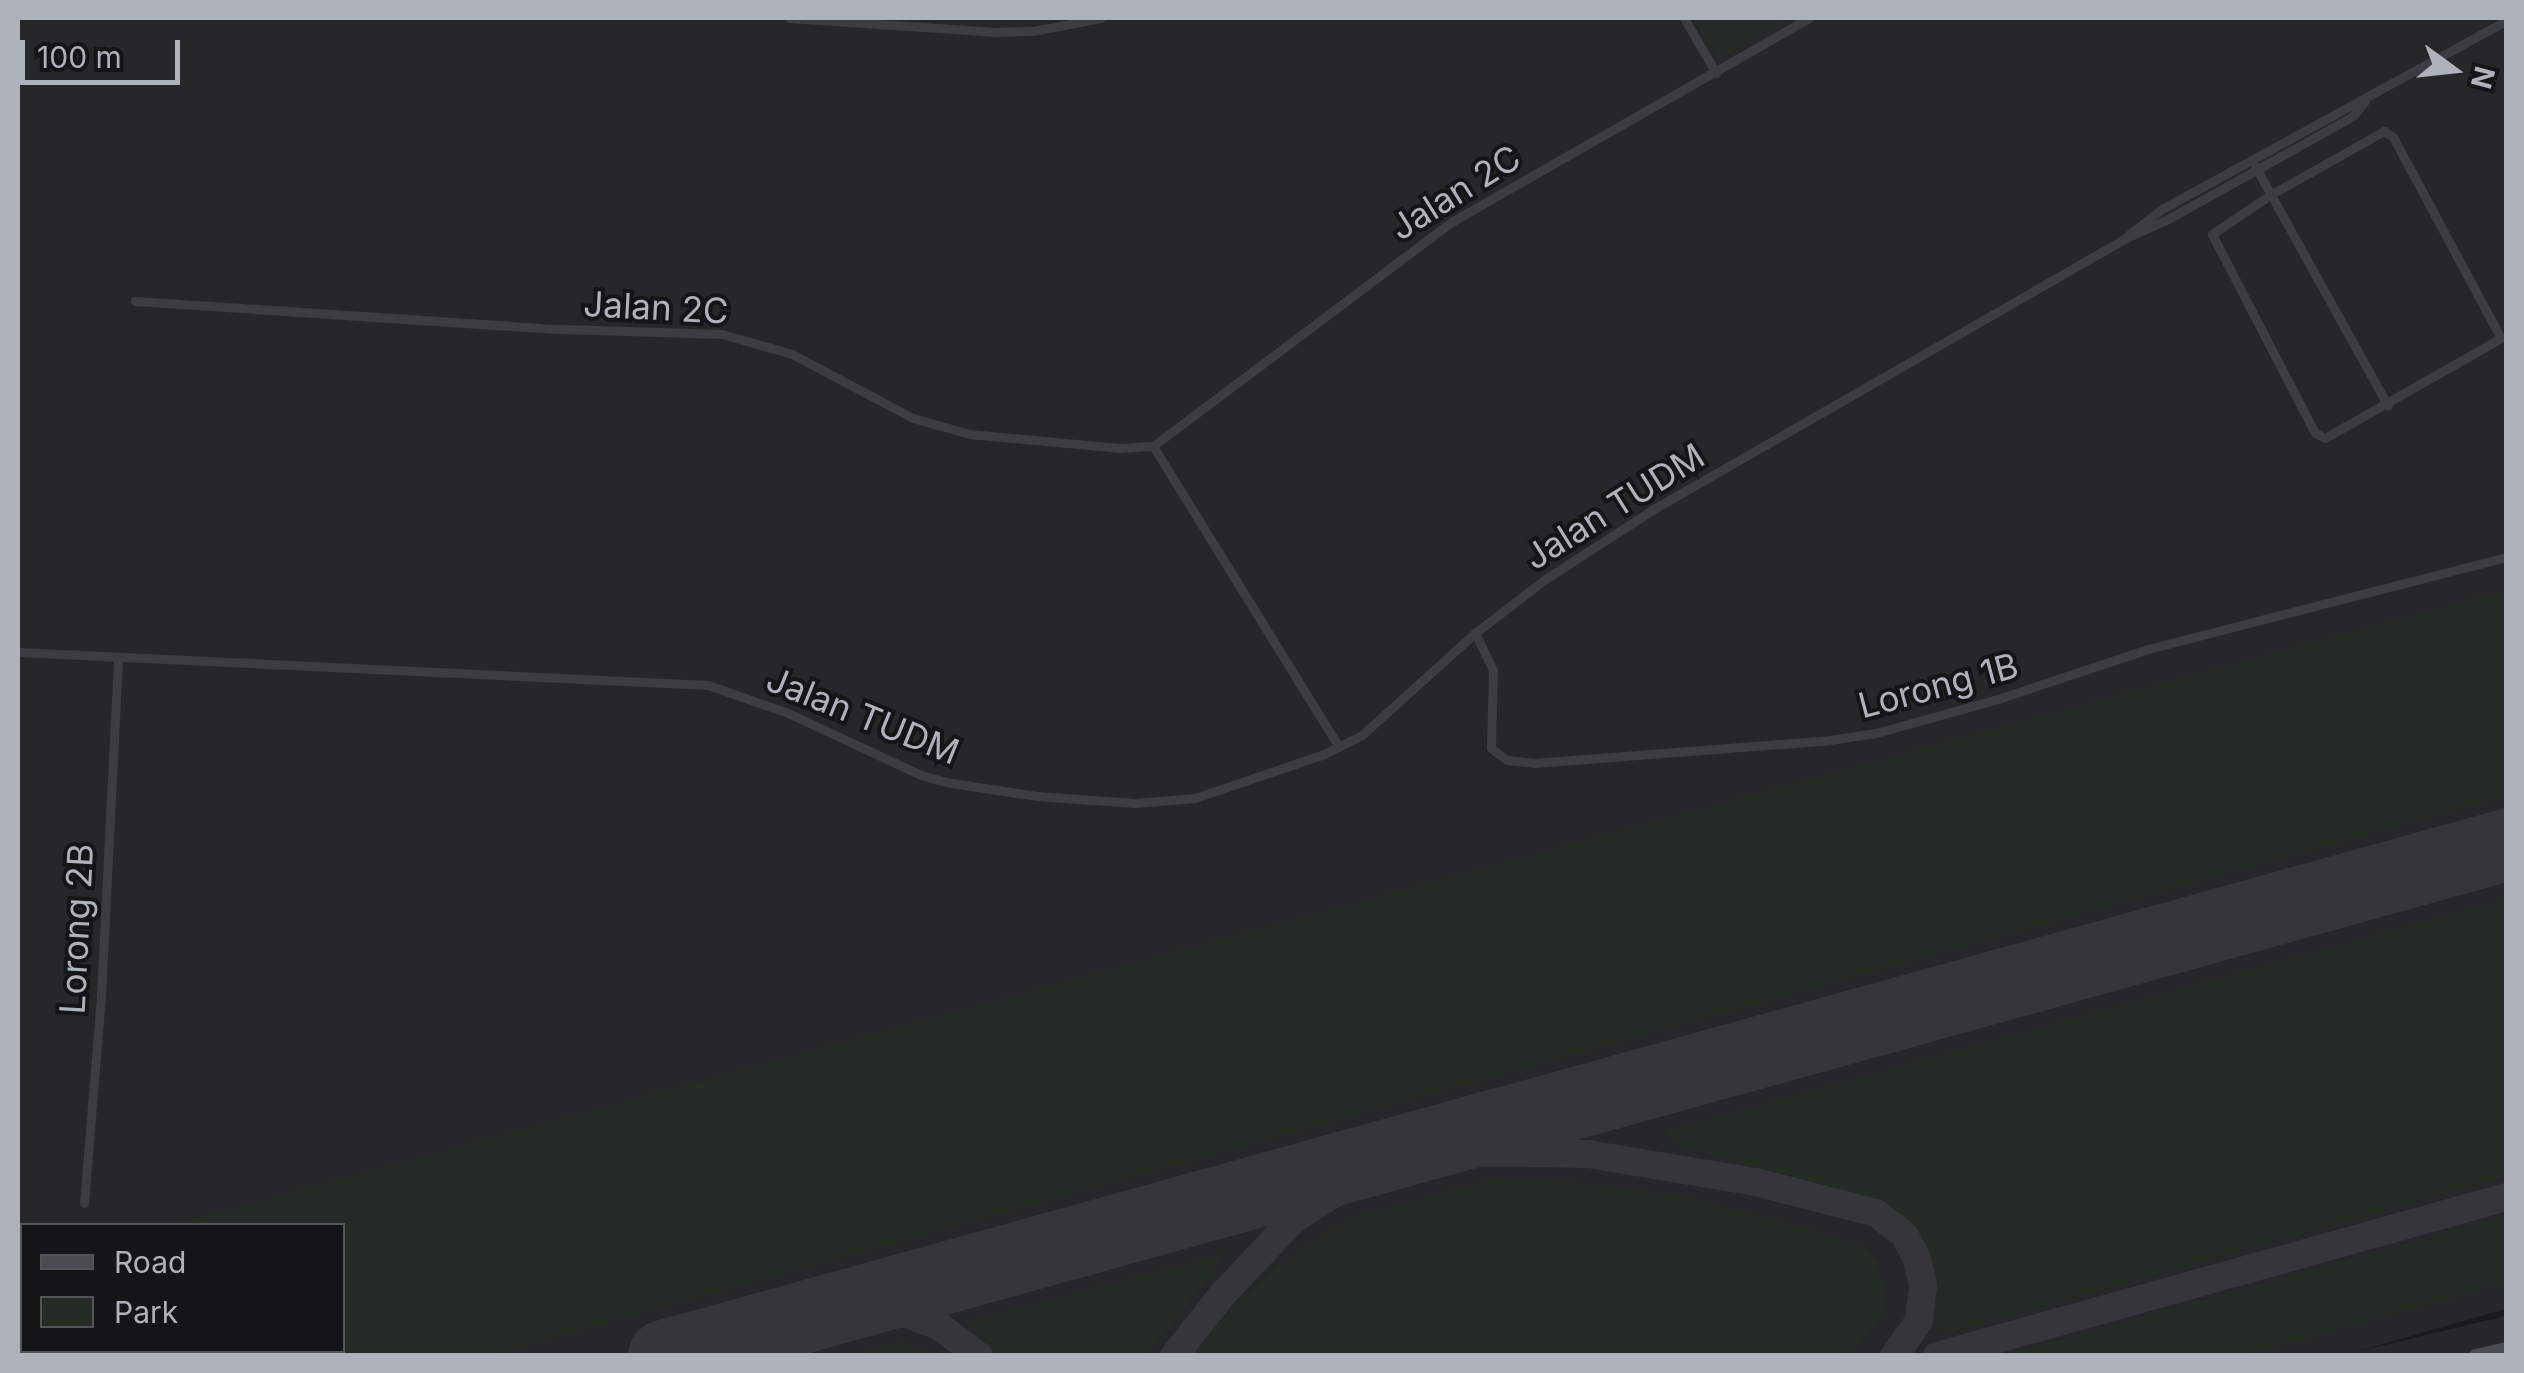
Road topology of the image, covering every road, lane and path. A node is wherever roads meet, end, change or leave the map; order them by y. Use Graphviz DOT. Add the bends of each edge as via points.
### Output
graph roads {
  1 [pos="790,18"];
  2 [pos="1101,18"];
  3 [pos="1684,18"];
  4 [pos="1808,18"];
  5 [pos="2506,21"];
  6 [pos="1716,72"];
  7 [pos="2365,101"];
  8 [pos="2252,160"];
  9 [pos="2257,170"];
  10 [pos="2270,195"];
  11 [pos="2126,238"];
  12 [pos="135,301"];
  13 [pos="2388,406"];
  14 [pos="1152,446"];
  15 [pos="2506,557"];
  16 [pos="1474,634"];
  17 [pos="18,652"];
  18 [pos="118,658"];
  19 [pos="1339,746"];
  20 [pos="84,1202"];
  21 [pos="2506,1349"];
  22 [pos="2476,1356"];
  1 -- 2 [label="street" via="997,32"];
  3 -- 6 [label="street"];
  4 -- 6 [label="street, Jalan 2C"];
  5 -- 7 [label="street, Jalan TUDM"];
  6 -- 14 [label="street, Jalan 2C" via="1453,221"];
  7 -- 8 [label="street, Jalan TUDM"];
  7 -- 9 [label="street, Jalan TUDM" via="2353,116"];
  8 -- 9 [label="street"];
  8 -- 11 [label="street, Jalan TUDM"];
  9 -- 10 [label="street"];
  9 -- 11 [label="street, Jalan TUDM"];
  10 -- 13 [label="street"];
  10 -- 13 [label="street" via="2212,234 2314,433 2332,438"];
  10 -- 13 [label="street" via="2384,132 2392,137 2501,334 2499,343"];
  11 -- 16 [label="street, Jalan TUDM" via="1652,510"];
  12 -- 14 [label="street, Jalan 2C" via="722,334 792,354 913,418 969,434"];
  14 -- 19 [label="street"];
  15 -- 16 [label="street, Lorong 1B" via="2148,650 1876,734 1804,743 1507,760 1492,748 1493,670"];
  16 -- 19 [label="street, Jalan TUDM" via="1362,734"];
  17 -- 18 [label="street, Jalan TUDM"];
  18 -- 19 [label="street, Jalan TUDM" via="708,685 788,713 921,775 1055,797 1195,798"];
  18 -- 20 [label="street, Lorong 2B"];
  21 -- 22 [label="street"];
}
